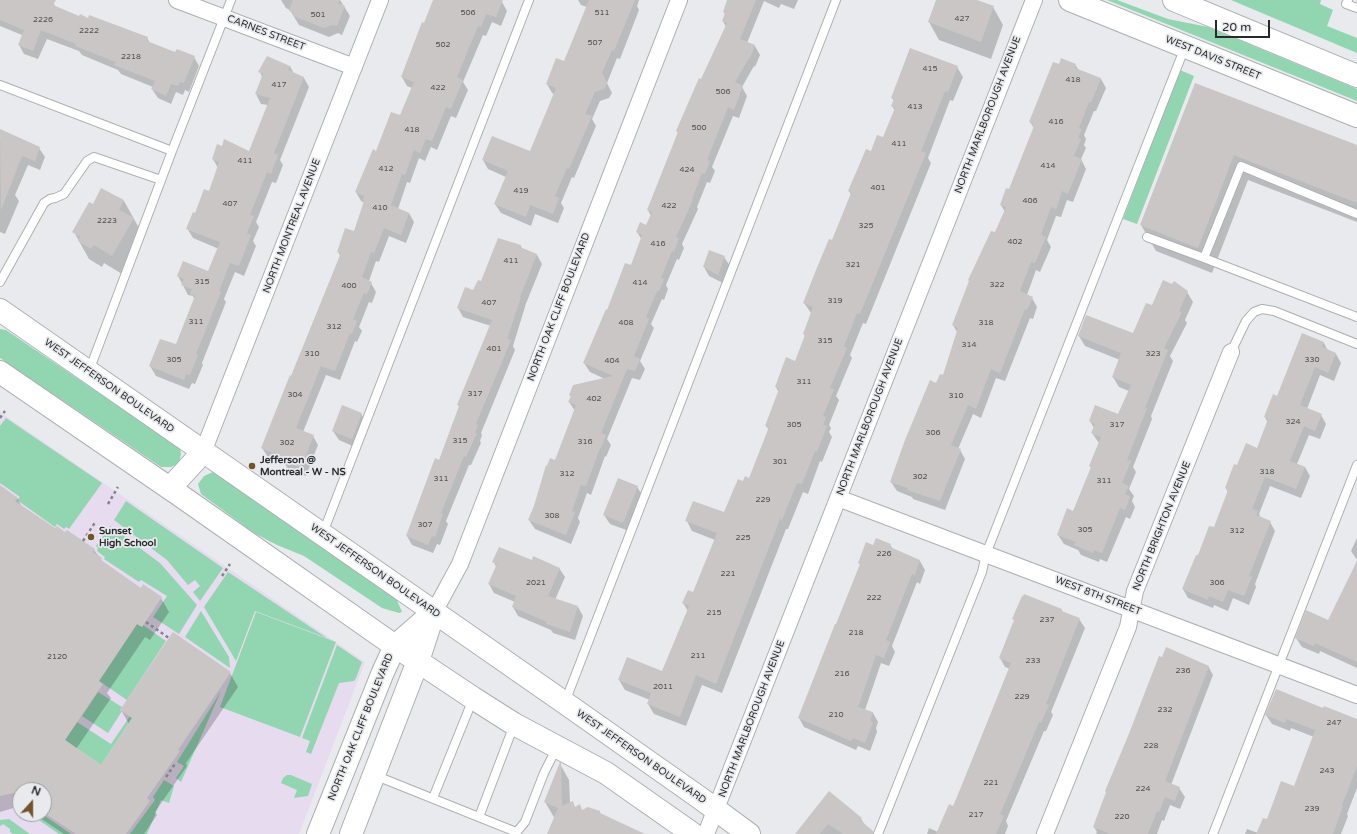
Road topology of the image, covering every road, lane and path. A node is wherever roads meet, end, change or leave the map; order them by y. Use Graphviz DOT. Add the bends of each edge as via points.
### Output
graph roads {
  1 [pos="177,0"];
  2 [pos="231,0"];
  3 [pos="380,0"];
  4 [pos="529,0"];
  5 [pos="679,0"];
  6 [pos="836,0"];
  7 [pos="1034,0"];
  8 [pos="1070,0"];
  9 [pos="1174,0"];
  10 [pos="1348,0"];
  11 [pos="1357,8"];
  12 [pos="224,18"];
  13 [pos="1186,46"];
  14 [pos="354,67"];
  15 [pos="1357,76"];
  16 [pos="0,85"];
  17 [pos="1357,116"];
  18 [pos="172,151"];
  19 [pos="161,180"];
  20 [pos="1357,214"];
  21 [pos="1147,237"];
  22 [pos="1204,258"];
  23 [pos="0,282"];
  24 [pos="0,310"];
  25 [pos="1357,317"];
  26 [pos="1357,344"];
  27 [pos="1231,352"];
  28 [pos="0,372"];
  29 [pos="89,372"];
  30 [pos="5,411"];
  31 [pos="0,418"];
  32 [pos="203,452"];
  33 [pos="1357,465"];
  34 [pos="118,487"];
  35 [pos="170,488"];
  36 [pos="838,498"];
  37 [pos="108,504"];
  38 [pos="96,521"];
  39 [pos="322,534"];
  40 [pos="83,541"];
  41 [pos="986,554"];
  42 [pos="230,564"];
  43 [pos="222,576"];
  44 [pos="1131,609"];
  45 [pos="434,612"];
  46 [pos="146,622"];
  47 [pos="169,638"];
  48 [pos="395,646"];
  49 [pos="418,661"];
  50 [pos="1278,665"];
  51 [pos="1357,695"];
  52 [pos="473,698"];
  53 [pos="565,703"];
  54 [pos="514,724"];
  55 [pos="557,747"];
  56 [pos="174,764"];
  57 [pos="374,775"];
  58 [pos="166,777"];
  59 [pos="433,798"];
  60 [pos="716,810"];
  61 [pos="479,817"];
  62 [pos="516,833"];
  63 [pos="318,834"];
  64 [pos="351,834"];
  65 [pos="693,834"];
  66 [pos="706,834"];
  67 [pos="750,834"];
  68 [pos="878,834"];
  69 [pos="1045,834"];
  70 [pos="1212,834"];
  1 -- 12 [label="street, CARNES STREET"];
  2 -- 12 [label="lane"];
  3 -- 14 [label="street, NORTH MONTREAL AVENUE"];
  4 -- 39 [label="lane"];
  5 -- 45 [label="street, NORTH OAK CLIFF BOULEVARD" via="460,564"];
  6 -- 53 [label="lane"];
  7 -- 36 [label="street, NORTH MARLBOROUGH AVENUE"];
  8 -- 13 [label="main road, WEST DAVIS STREET"];
  9 -- 15 [label="main road" via="1202,8"];
  10 -- 11 [label="lane" via="1346,4"];
  12 -- 14 [label="street, CARNES STREET"];
  12 -- 18 [label="lane"];
  13 -- 17 [label="main road, WEST DAVIS STREET"];
  13 -- 41 [label="lane"];
  14 -- 32 [label="street, NORTH MONTREAL AVENUE"];
  16 -- 18 [label="lane"];
  18 -- 19 [label="lane"];
  19 -- 23 [label="lane" via="94,158 87,161 64,194 44,203"];
  19 -- 29 [label="lane"];
  20 -- 22 [label="lane" via="1241,166"];
  21 -- 22 [label="lane"];
  22 -- 25 [label="lane"];
  24 -- 29 [label="main road, WEST JEFFERSON BOULEVARD"];
  26 -- 27 [label="lane" via="1274,311 1262,309 1254,312 1246,320"];
  27 -- 44 [label="street, NORTH BRIGHTON AVENUE" via="1135,591"];
  28 -- 35 [label="main road"];
  29 -- 32 [label="main road, WEST JEFFERSON BOULEVARD"];
  30 -- 31 [label="path"];
  32 -- 35 [label="main road"];
  32 -- 39 [label="main road, WEST JEFFERSON BOULEVARD"];
  33 -- 50 [label="lane"];
  34 -- 37 [label="path"];
  35 -- 48 [label="main road"];
  36 -- 41 [label="street, WEST 8TH STREET"];
  36 -- 60 [label="street, NORTH MARLBOROUGH AVENUE"];
  38 -- 40 [label="path"];
  39 -- 45 [label="main road, WEST JEFFERSON BOULEVARD"];
  41 -- 44 [label="street, WEST 8TH STREET"];
  41 -- 68 [label="lane" via="982,572"];
  42 -- 43 [label="path"];
  44 -- 50 [label="street, WEST 8TH STREET"];
  44 -- 69 [label="street, NORTH BRIGHTON AVENUE" via="1128,627"];
  45 -- 48 [label="main road, NORTH OAK CLIFF BOULEVARD"];
  45 -- 49 [label="main road, NORTH OAK CLIFF BOULEVARD"];
  45 -- 53 [label="main road, WEST JEFFERSON BOULEVARD"];
  46 -- 47 [label="path"];
  48 -- 49 [label="main road"];
  48 -- 63 [label="main road, NORTH OAK CLIFF BOULEVARD"];
  49 -- 52 [label="main road"];
  49 -- 57 [label="main road, NORTH OAK CLIFF BOULEVARD"];
  50 -- 51 [label="street, WEST 8TH STREET"];
  50 -- 70 [label="lane"];
  52 -- 54 [label="main road"];
  52 -- 59 [label="lane"];
  53 -- 60 [label="main road, WEST JEFFERSON BOULEVARD"];
  54 -- 55 [label="main road"];
  54 -- 61 [label="lane"];
  55 -- 62 [label="lane" via="525,822"];
  55 -- 65 [label="main road" via="606,773"];
  56 -- 58 [label="path"];
  57 -- 59 [label="lane"];
  57 -- 64 [label="main road, NORTH OAK CLIFF BOULEVARD"];
  59 -- 61 [label="lane"];
  60 -- 66 [label="street, NORTH MARLBOROUGH AVENUE"];
  60 -- 67 [label="main road, WEST JEFFERSON BOULEVARD"];
  61 -- 62 [label="lane"];
}
